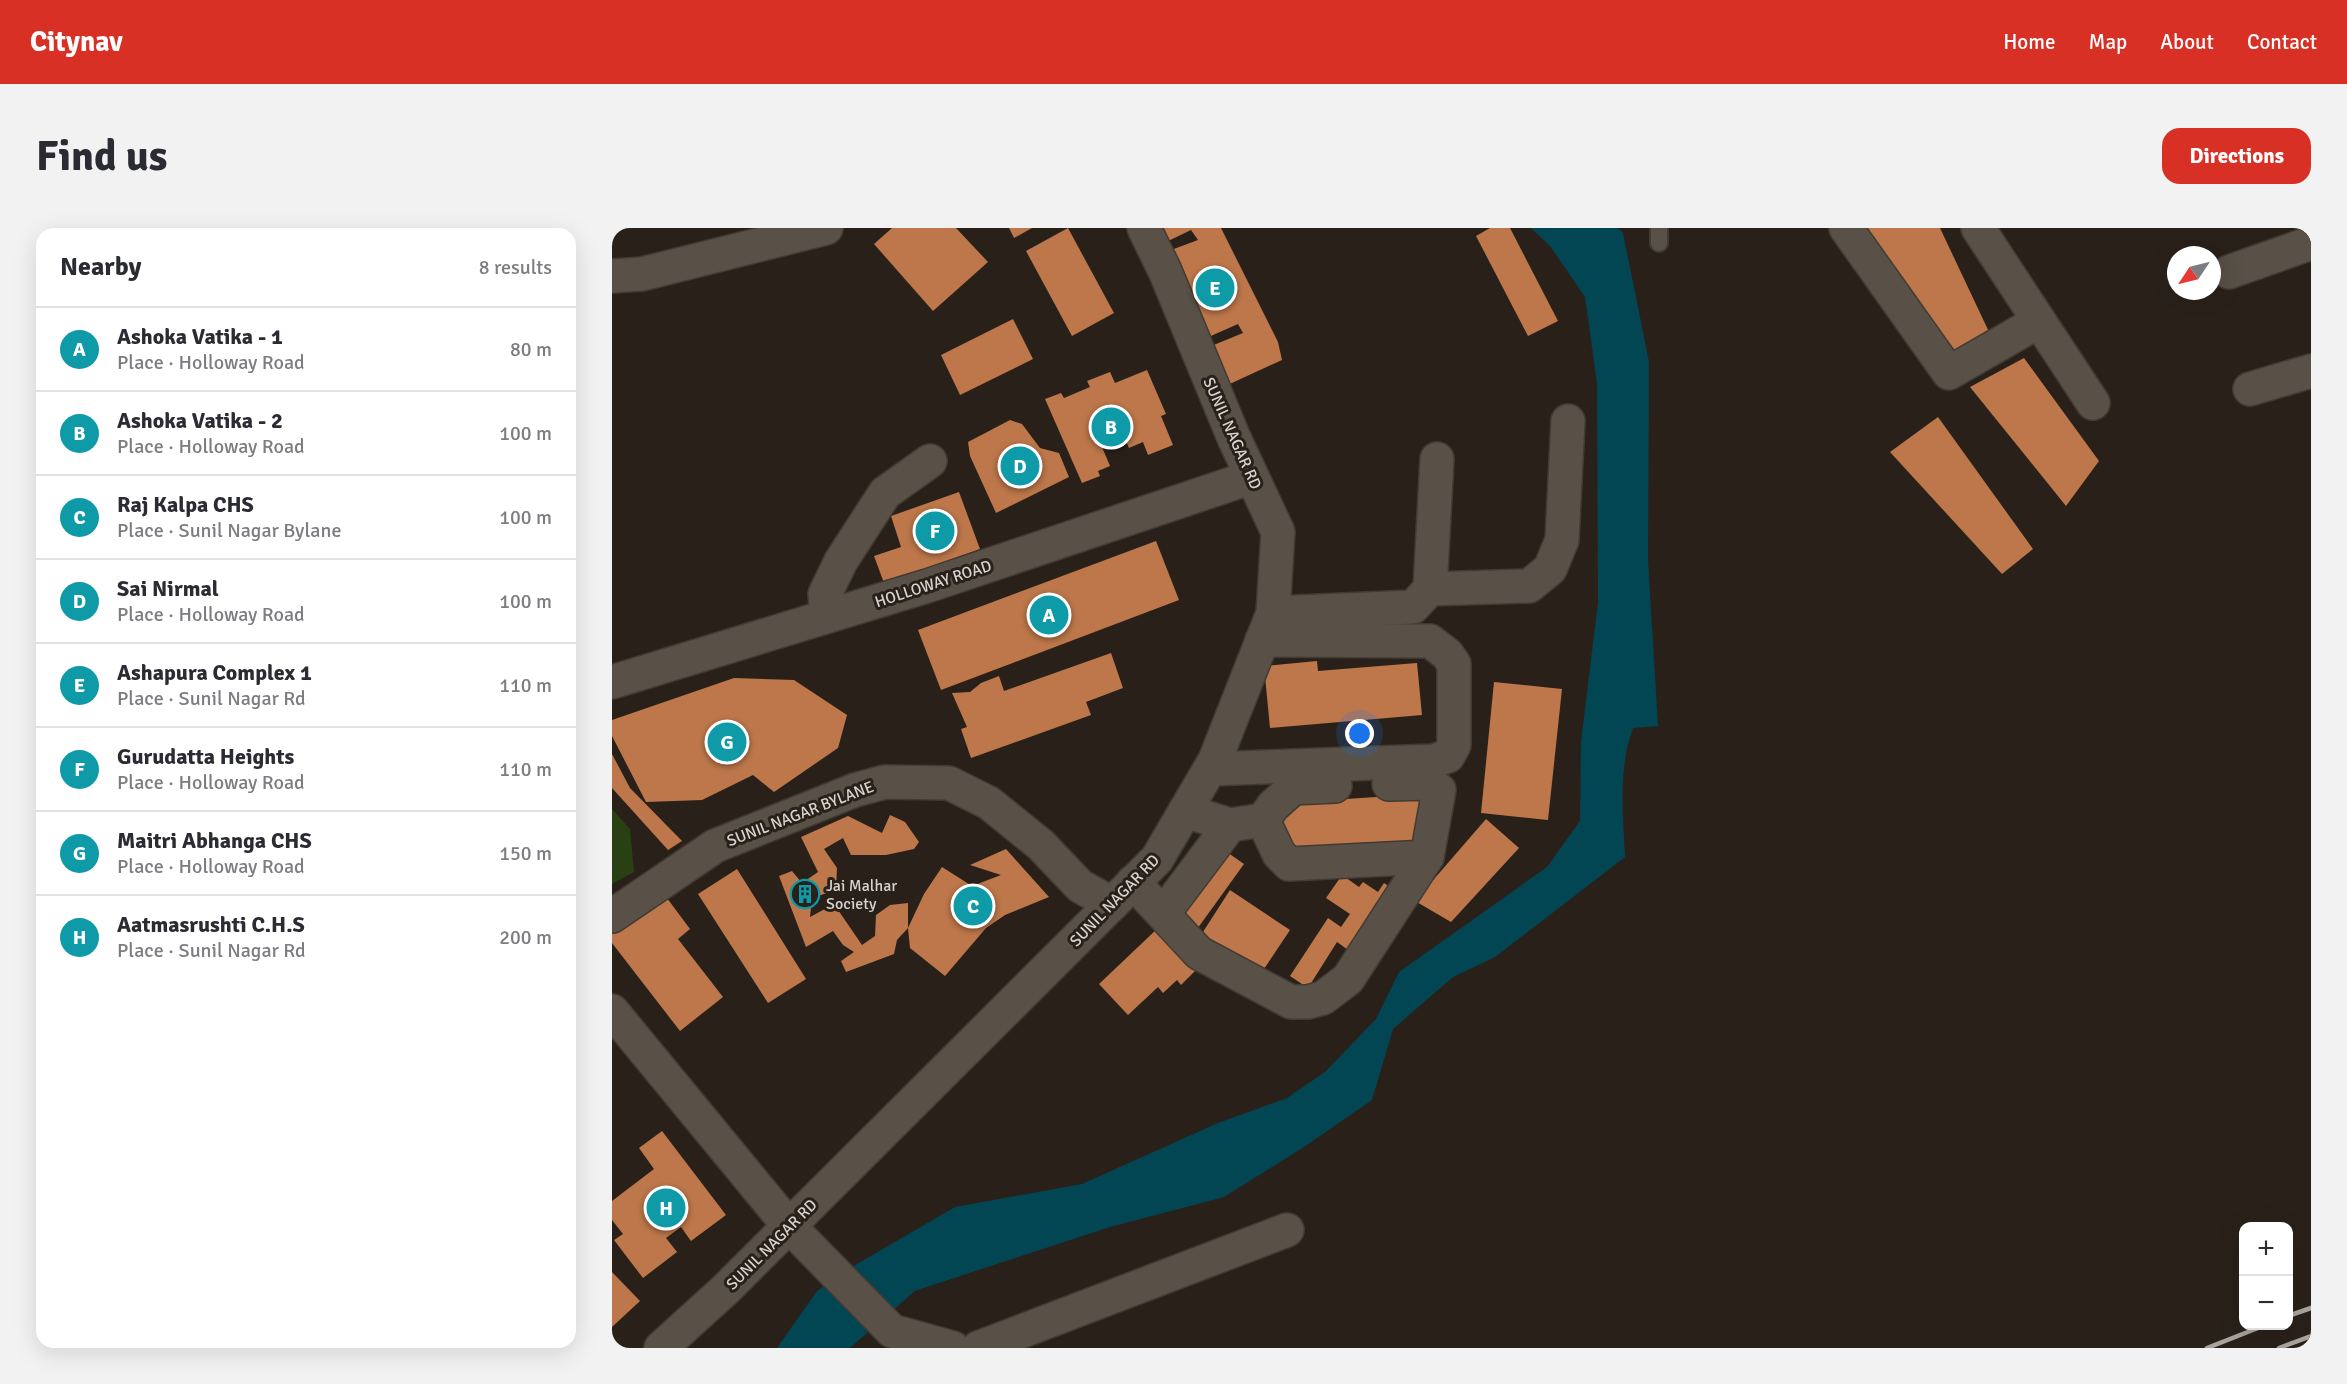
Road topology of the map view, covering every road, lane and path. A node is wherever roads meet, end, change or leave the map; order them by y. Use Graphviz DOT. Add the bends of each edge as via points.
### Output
graph roads {
  1 [pos="826,228"];
  2 [pos="1144,228"];
  3 [pos="1846,228"];
  4 [pos="1978,228"];
  5 [pos="2311,243"];
  6 [pos="2229,272"];
  7 [pos="612,276"];
  8 [pos="2039,321"];
  9 [pos="2311,371"];
  10 [pos="2250,389"];
  11 [pos="2093,403"];
  12 [pos="1568,421"];
  13 [pos="1437,459"];
  14 [pos="930,461"];
  15 [pos="1252,477"];
  16 [pos="1430,589"];
  17 [pos="827,616"];
  18 [pos="1267,626"];
  19 [pos="612,682"];
  20 [pos="1210,769"];
  21 [pos="1185,811"];
  22 [pos="1263,820"];
  23 [pos="1230,825"];
  24 [pos="1427,857"];
  25 [pos="1122,893"];
  26 [pos="1163,914"];
  27 [pos="612,916"];
  28 [pos="612,1011"];
  29 [pos="789,1226"];
  30 [pos="1287,1230"];
  31 [pos="661,1348"];
  32 [pos="953,1348"];
  33 [pos="978,1348"];
  1 -- 7 [label="street" via="642,274"];
  2 -- 15 [label="street, SUNIL NAGAR RD"];
  3 -- 8 [label="street" via="1949,373"];
  4 -- 8 [label="street"];
  5 -- 6 [label="street"];
  8 -- 11 [label="street"];
  9 -- 10 [label="street"];
  12 -- 16 [label="street" via="1562,540 1550,569 1529,586"];
  13 -- 16 [label="street"];
  14 -- 17 [label="street" via="885,493 841,561 825,594"];
  15 -- 17 [label="street, HOLLOWAY ROAD"];
  15 -- 18 [label="street, SUNIL NAGAR RD" via="1278,532"];
  16 -- 18 [label="street" via="1413,607"];
  17 -- 19 [label="street, HOLLOWAY ROAD"];
  18 -- 20 [label="street, SUNIL NAGAR RD"];
  18 -- 20 [label="street" via="1430,641 1454,664 1454,745 1448,756 1434,761"];
  20 -- 21 [label="street, SUNIL NAGAR RD"];
  21 -- 23 [label="street"];
  21 -- 25 [label="street, SUNIL NAGAR RD" via="1157,859"];
  22 -- 23 [label="street"];
  22 -- 24 [label="street" via="1279,854 1290,864"];
  22 -- 24 [label="street" via="1293,788 1430,783 1438,790"];
  23 -- 26 [label="street"];
  24 -- 26 [label="street, SUNIL NAGAR BYLANE" via="1348,979 1323,998 1308,1002 1291,1002 1199,952"];
  25 -- 26 [label="street, SUNIL NAGAR BYLANE"];
  25 -- 27 [label="street, SUNIL NAGAR BYLANE" via="1080,886 1041,845 989,803 949,783 885,782 855,790 715,846"];
  25 -- 29 [label="street, SUNIL NAGAR RD"];
  28 -- 29 [label="street"];
  29 -- 31 [label="street, SUNIL NAGAR RD"];
  29 -- 32 [label="street" via="892,1331"];
  30 -- 33 [label="street"];
}
